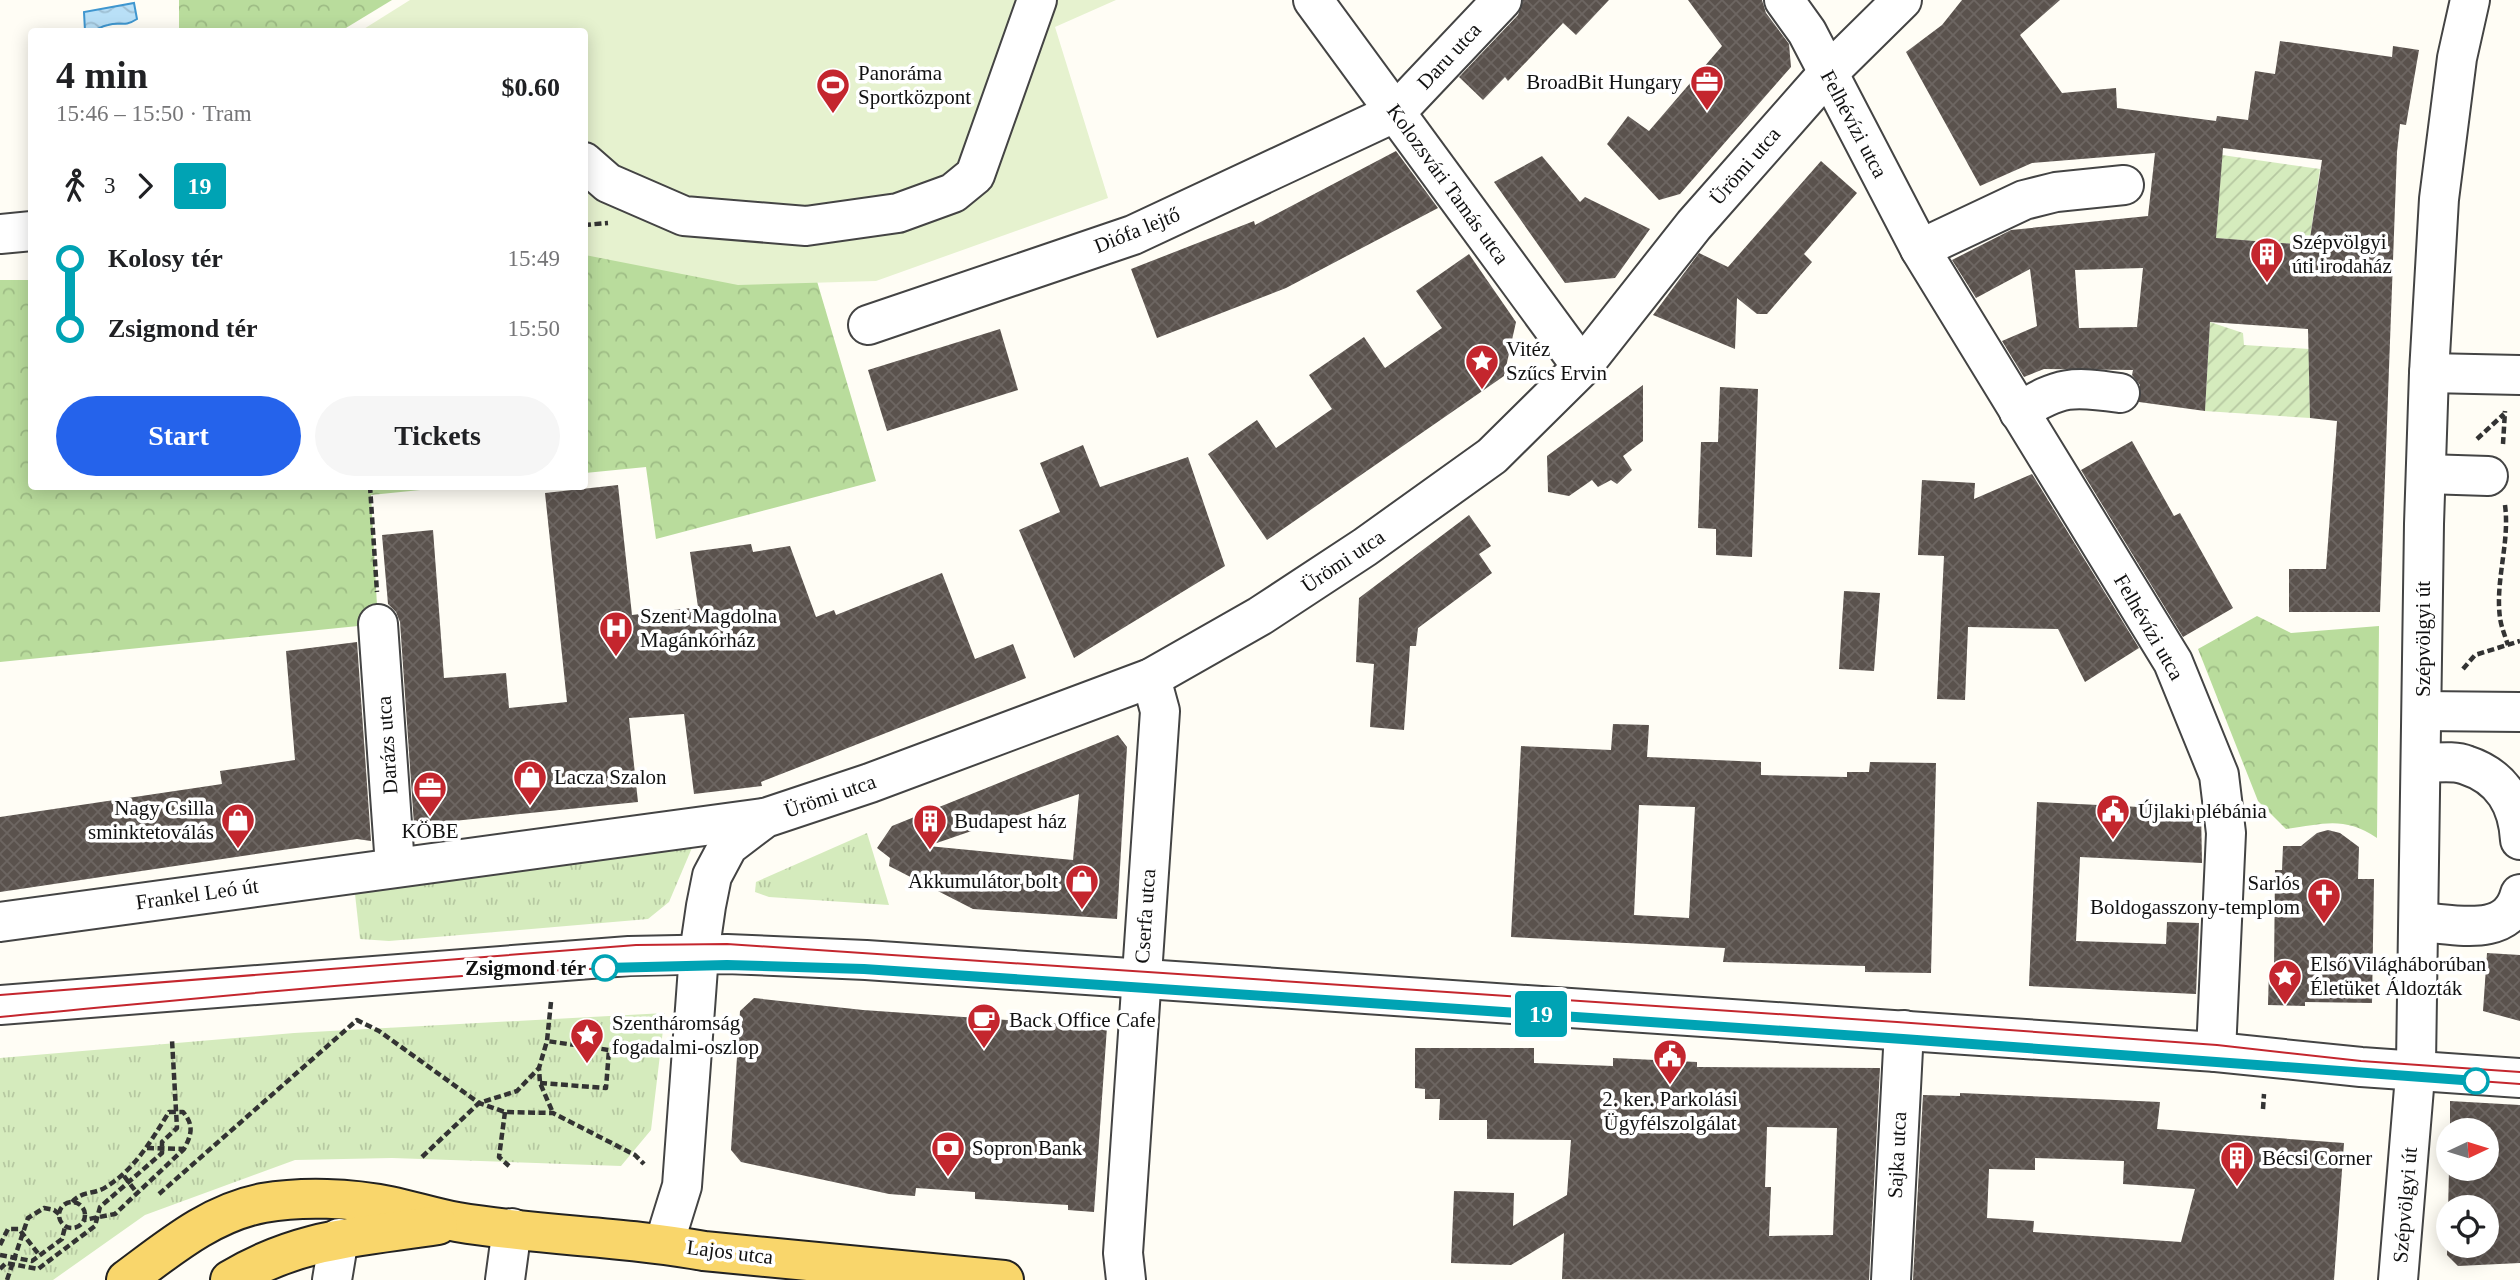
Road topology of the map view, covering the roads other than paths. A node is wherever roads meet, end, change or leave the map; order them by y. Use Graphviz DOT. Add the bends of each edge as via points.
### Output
graph roads {
  1 [pos="1037,0"];
  2 [pos="1313,0"];
  3 [pos="1502,0"];
  4 [pos="1784,0"];
  5 [pos="1902,0"];
  6 [pos="2470,0"];
  7 [pos="1828,74"];
  8 [pos="1396,112"];
  9 [pos="588,166"];
  10 [pos="2124,185"];
  11 [pos="28,230"];
  12 [pos="0,234"];
  13 [pos="1920,249"];
  14 [pos="868,325"];
  15 [pos="1582,368"];
  16 [pos="2429,373"];
  17 [pos="2520,375"];
  18 [pos="2120,393"];
  19 [pos="2019,412"];
  20 [pos="2477,462"];
  21 [pos="2426,474"];
  22 [pos="378,624"];
  23 [pos="1152,678"];
  24 [pos="2422,711"];
  25 [pos="2520,712"];
  26 [pos="2422,763"];
  27 [pos="765,818"];
  28 [pos="2520,840"];
  29 [pos="395,866"];
  30 [pos="2520,894"];
  31 [pos="0,922"];
  32 [pos="2419,922"];
  33 [pos="699,954"];
  34 [pos="1140,979"];
  35 [pos="0,1004"];
  36 [pos="1904,1030"];
  37 [pos="2216,1052"];
  38 [pos="2416,1069"];
  39 [pos="2520,1078"];
  40 [pos="457,1222"];
  41 [pos="512,1228"];
  42 [pos="339,1238"];
  43 [pos="664,1244"];
  44 [pos="126,1280"];
  45 [pos="230,1280"];
  46 [pos="332,1280"];
  47 [pos="505,1280"];
  48 [pos="1004,1280"];
  49 [pos="1126,1280"];
  50 [pos="1891,1280"];
  51 [pos="2398,1280"];
  1 -- 9 [label="street" via="975,175 953,193 898,213 807,226 684,216 608,183"];
  2 -- 8 [label="street, Kolozsvári Tamás utca"];
  3 -- 8 [label="street, Daru utca"];
  4 -- 7 [label="street, Felhévízi utca"];
  5 -- 7 [label="street, Ürömi utca"];
  6 -- 16 [label="street, Szépvölgyi út" via="2457,58 2439,199"];
  7 -- 13 [label="street, Felhévízi utca"];
  7 -- 15 [label="street, Ürömi utca" via="1693,225"];
  8 -- 14 [label="street, Diófa lejtő" via="1133,235"];
  8 -- 15 [label="street, Kolozsvári Tamás utca"];
  10 -- 13 [label="street" via="2024,200"];
  11 -- 12 [label="street"];
  13 -- 19 [label="street, Felhévízi utca"];
  15 -- 23 [label="street, Ürömi utca" via="1492,456 1260,616"];
  16 -- 17 [label="street"];
  16 -- 21 [label="street, Szépvölgyi út"];
  18 -- 19 [label="street" via="2056,391"];
  19 -- 37 [label="street, Felhévízi utca" via="2173,662 2219,775 2226,833"];
  20 -- 21 [label="street"];
  21 -- 24 [label="street, Szépvölgyi út"];
  22 -- 29 [label="street, Darázs utca"];
  23 -- 27 [label="street, Ürömi utca"];
  23 -- 34 [label="street, Cserfa utca" via="1160,711"];
  24 -- 25 [label="street"];
  24 -- 26 [label="street, Szépvölgyi út"];
  26 -- 28 [label="street" via="2465,764 2487,775 2505,791 2519,814"];
  26 -- 32 [label="street, Szépvölgyi út"];
  27 -- 29 [label="street"];
  27 -- 33 [label="street, Ürömi utca" via="728,846 712,876"];
  29 -- 31 [label="street, Frankel Leó út"];
  30 -- 32 [label="street" via="2507,919 2492,925"];
  32 -- 38 [label="street, Szépvölgyi út"];
  33 -- 34 [label="street"];
  33 -- 35 [label="street"];
  33 -- 43 [label="street" via="682,1186"];
  34 -- 36 [label="street"];
  34 -- 49 [label="street, Cserfa utca" via="1123,1253"];
  36 -- 37 [label="street"];
  36 -- 50 [label="street, Sajka utca"];
  37 -- 38 [label="street"];
  38 -- 39 [label="street"];
  38 -- 51 [label="street, Szépvölgyi út"];
  40 -- 41 [label="main road, Lajos utca"];
  40 -- 42 [label="main road"];
  40 -- 44 [label="main road" via="387,1205 316,1199 263,1203 223,1215 183,1237"];
  41 -- 43 [label="main road, Lajos utca"];
  41 -- 47 [label="street"];
  42 -- 45 [label="main road" via="263,1260"];
  42 -- 46 [label="street"];
  43 -- 48 [label="main road, Lajos utca"];
}
